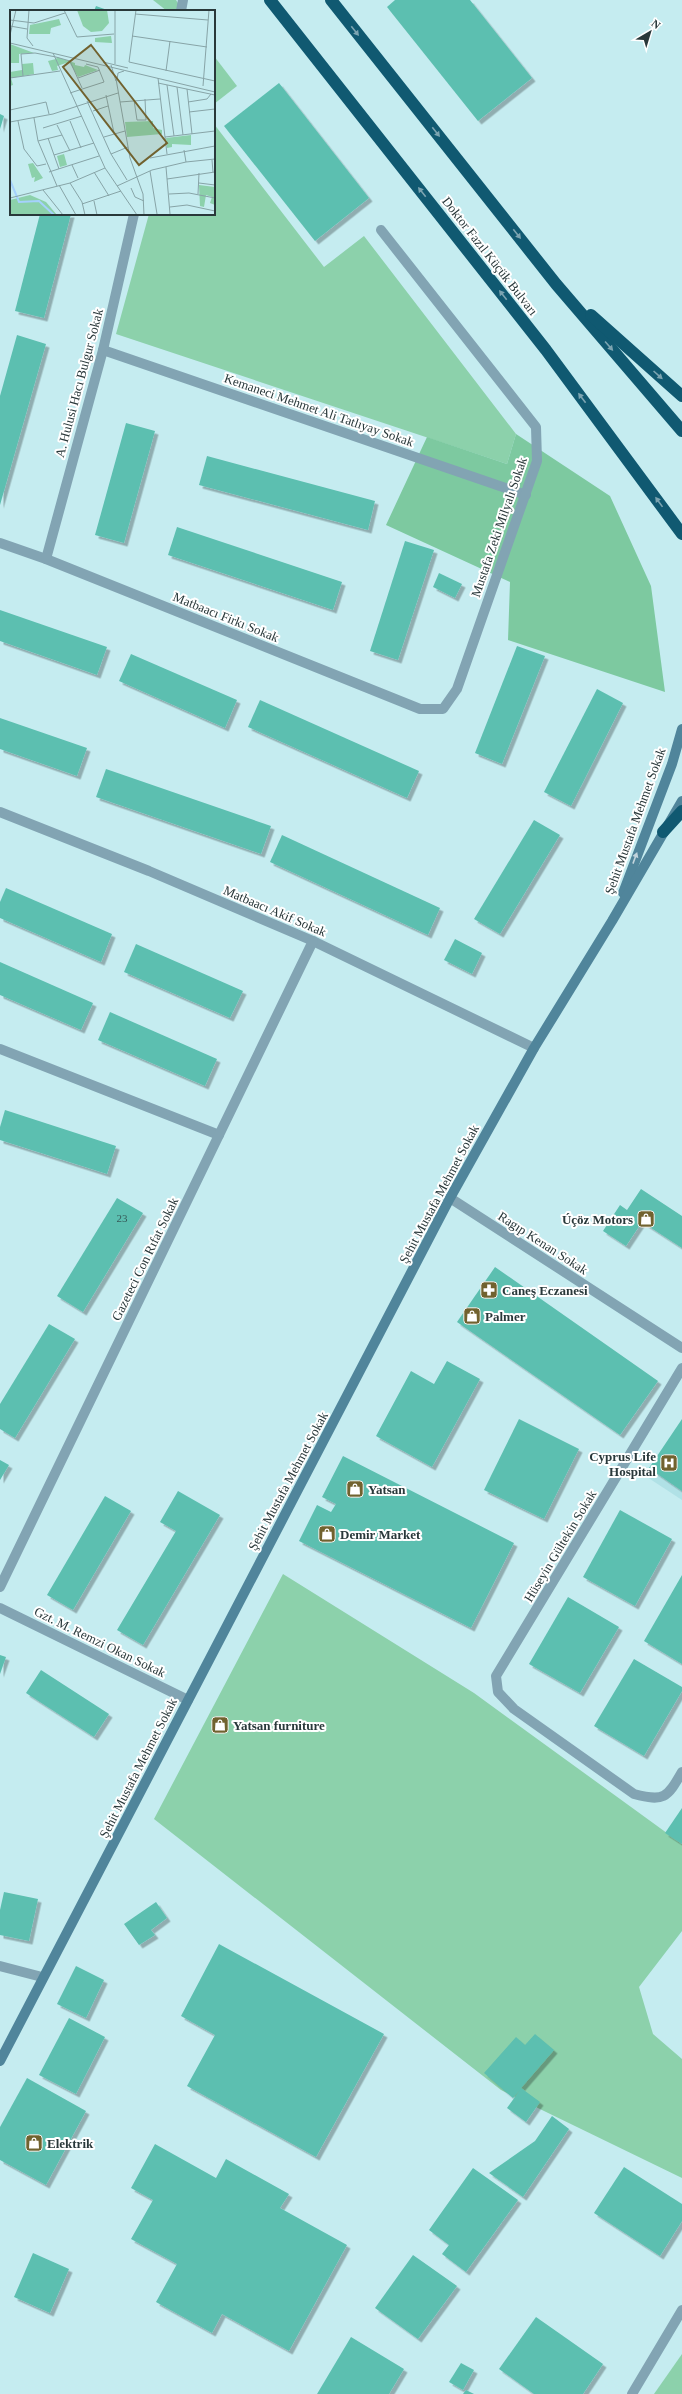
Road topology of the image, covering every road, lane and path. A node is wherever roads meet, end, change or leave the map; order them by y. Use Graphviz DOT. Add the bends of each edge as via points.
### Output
graph roads {
  1 [pos="183,0"];
  2 [pos="270,0"];
  3 [pos="331,0"];
  4 [pos="181,10"];
  5 [pos="134,215"];
  6 [pos="381,230"];
  7 [pos="556,284"];
  8 [pos="103,350"];
  9 [pos="682,396"];
  10 [pos="682,431"];
  11 [pos="526,495"];
  12 [pos="682,534"];
  13 [pos="0,543"];
  14 [pos="46,559"];
  15 [pos="443,709"];
  16 [pos="682,729"];
  17 [pos="682,801"];
  18 [pos="682,811"];
  19 [pos="0,812"];
  20 [pos="663,832"];
  21 [pos="612,921"];
  22 [pos="313,941"];
  23 [pos="534,1048"];
  24 [pos="0,1049"];
  25 [pos="219,1135"];
  26 [pos="450,1198"];
  27 [pos="682,1348"];
  28 [pos="682,1368"];
  29 [pos="0,1587"];
  30 [pos="0,1608"];
  31 [pos="188,1700"];
  32 [pos="682,1772"];
  33 [pos="0,1966"];
  34 [pos="42,1977"];
  35 [pos="0,2061"];
  36 [pos="682,2310"];
  37 [pos="632,2394"];
  1 -- 4 [label="street"];
  12 -- 2 [label="highway, Doktor Fazıl Küçük Bulvarı, one-way" via="546,350"];
  3 -- 7 [label="highway, one-way"];
  5 -- 8 [label="street, A. Hulusi Hacı Bulgur Sokak"];
  6 -- 11 [label="street, Mustafa Zeki Milyalı Sokak" via="536,427 537,461"];
  7 -- 9 [label="highway, one-way"];
  7 -- 10 [label="highway, one-way"];
  8 -- 11 [label="street, Kemaneci Mehmet Ali Tatlıyay Sokak"];
  8 -- 14 [label="street, A. Hulusi Hacı Bulgur Sokak"];
  11 -- 15 [label="street, Mustafa Zeki Milyalı Sokak" via="457,689"];
  13 -- 14 [label="street, Matbaacı Firkı Sokak"];
  14 -- 15 [label="street, Matbaacı Firkı Sokak" via="420,709"];
  21 -- 16 [label="main road, Şehit Mustafa Mehmet Sokak, one-way" via="672,764"];
  17 -- 20 [label="main road, Şehit Mustafa Mehmet Sokak"];
  18 -- 20 [label="highway"];
  19 -- 22 [label="street, Matbaacı Akif Sokak"];
  20 -- 21 [label="main road, Şehit Mustafa Mehmet Sokak"];
  21 -- 23 [label="main road, Şehit Mustafa Mehmet Sokak"];
  22 -- 23 [label="street, Matbaacı Akif Sokak"];
  22 -- 25 [label="street, Gazeteci Con Rıfat Sokak"];
  23 -- 26 [label="main road, Şehit Mustafa Mehmet Sokak"];
  24 -- 25 [label="street"];
  25 -- 29 [label="street, Gazeteci Con Rıfat Sokak"];
  26 -- 27 [label="street, Ragıp Kenan Sokak"];
  26 -- 31 [label="main road, Şehit Mustafa Mehmet Sokak"];
  28 -- 32 [label="street, Hüseyin Gültekin Sokak" via="496,1676 498,1692 514,1709 634,1794 654,1799 670,1793"];
  30 -- 31 [label="street, Gzt. M. Remzi Okan Sokak"];
  31 -- 34 [label="main road, Şehit Mustafa Mehmet Sokak"];
  33 -- 34 [label="street"];
  34 -- 35 [label="main road, Şehit Mustafa Mehmet Sokak"];
  36 -- 37 [label="street"];
}
